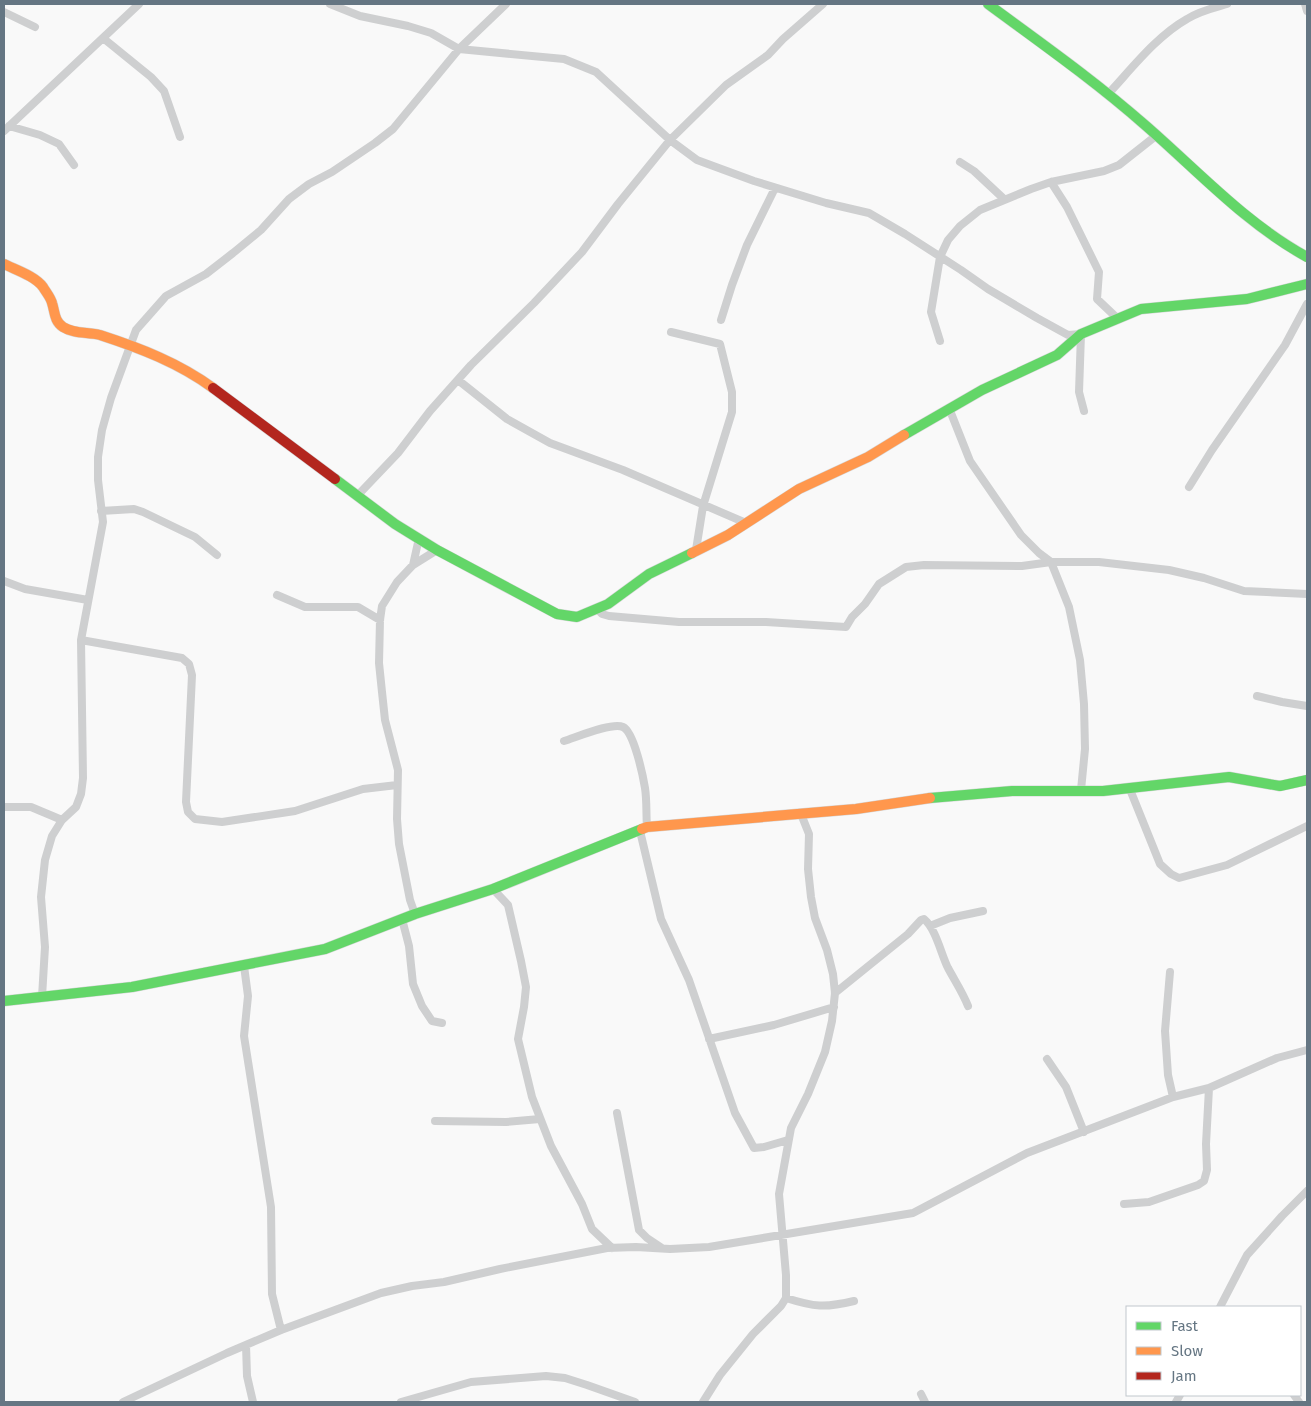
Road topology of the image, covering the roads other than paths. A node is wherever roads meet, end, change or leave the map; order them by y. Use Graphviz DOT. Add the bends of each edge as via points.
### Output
graph roads {
  1 [pos="139,4"];
  2 [pos="330,4"];
  3 [pos="506,4"];
  4 [pos="823,4"];
  5 [pos="988,4"];
  6 [pos="1227,4"];
  7 [pos="1305,4"];
  8 [pos="1307,11"];
  9 [pos="4,12"];
  10 [pos="35,27"];
  11 [pos="103,38"];
  12 [pos="459,49"];
  13 [pos="1106,92"];
  14 [pos="6,129"];
  15 [pos="1157,135"];
  16 [pos="180,137"];
  17 [pos="670,140"];
  18 [pos="960,162"];
  19 [pos="74,165"];
  20 [pos="1051,182"];
  21 [pos="775,188"];
  22 [pos="1004,199"];
  23 [pos="940,257"];
  24 [pos="1307,257"];
  25 [pos="4,264"];
  26 [pos="1307,284"];
  27 [pos="1307,304"];
  28 [pos="1117,318"];
  29 [pos="722,320"];
  30 [pos="671,332"];
  31 [pos="1081,334"];
  32 [pos="940,341"];
  33 [pos="131,346"];
  34 [pos="458,380"];
  35 [pos="948,408"];
  36 [pos="1084,411"];
  37 [pos="1189,486"];
  38 [pos="357,496"];
  39 [pos="703,506"];
  40 [pos="101,511"];
  41 [pos="746,523"];
  42 [pos="419,538"];
  43 [pos="436,550"];
  44 [pos="696,550"];
  45 [pos="217,555"];
  46 [pos="1051,562"];
  47 [pos="413,565"];
  48 [pos="4,581"];
  49 [pos="1307,594"];
  50 [pos="276,595"];
  51 [pos="88,600"];
  52 [pos="597,609"];
  53 [pos="380,620"];
  54 [pos="82,640"];
  55 [pos="1257,696"];
  56 [pos="1307,706"];
  57 [pos="564,740"];
  58 [pos="1307,780"];
  59 [pos="397,785"];
  60 [pos="1129,788"];
  61 [pos="1081,790"];
  62 [pos="4,807"];
  63 [pos="801,814"];
  64 [pos="62,820"];
  65 [pos="1307,826"];
  66 [pos="643,829"];
  67 [pos="493,889"];
  68 [pos="983,911"];
  69 [pos="415,914"];
  70 [pos="402,919"];
  71 [pos="930,926"];
  72 [pos="244,966"];
  73 [pos="1170,972"];
  74 [pos="835,993"];
  75 [pos="42,998"];
  76 [pos="4,1001"];
  77 [pos="968,1006"];
  78 [pos="834,1007"];
  79 [pos="442,1023"];
  80 [pos="709,1039"];
  81 [pos="1307,1050"];
  82 [pos="1047,1059"];
  83 [pos="1209,1088"];
  84 [pos="1173,1097"];
  85 [pos="617,1113"];
  86 [pos="540,1119"];
  87 [pos="435,1121"];
  88 [pos="1084,1132"];
  89 [pos="788,1140"];
  90 [pos="1307,1191"];
  91 [pos="1124,1204"];
  92 [pos="782,1235"];
  93 [pos="612,1248"];
  94 [pos="664,1249"];
  95 [pos="786,1298"];
  96 [pos="854,1301"];
  97 [pos="1221,1306"];
  98 [pos="281,1330"];
  99 [pos="246,1345"];
  100 [pos="921,1394"];
  101 [pos="123,1402"];
  102 [pos="253,1402"];
  103 [pos="401,1402"];
  104 [pos="635,1402"];
  105 [pos="702,1402"];
  106 [pos="925,1402"];
  1 -- 11 [label="street"];
  2 -- 12 [label="street" via="360,16 431,33"];
  3 -- 12 [label="street"];
  4 -- 17 [label="street" via="768,55 726,84"];
  5 -- 13 [label="street"];
  6 -- 13 [label="street" via="1186,19 1110,92"];
  7 -- 8 [label="street"];
  9 -- 10 [label="street"];
  11 -- 14 [label="street"];
  11 -- 16 [label="street" via="164,92"];
  12 -- 17 [label="street" via="564,59 596,72"];
  12 -- 33 [label="street" via="393,129 288,199 261,230 206,274 166,296 136,330"];
  13 -- 15 [label="street"];
  14 -- 19 [label="street" via="40,135 60,144"];
  15 -- 20 [label="street" via="1119,165"];
  15 -- 24 [label="street" via="1267,233"];
  17 -- 21 [label="street" via="706,165"];
  17 -- 34 [label="street" via="582,252"];
  18 -- 22 [label="street"];
  20 -- 22 [label="street"];
  20 -- 28 [label="street" via="1099,272 1096,299"];
  21 -- 23 [label="street" via="869,213"];
  21 -- 29 [label="street" via="747,245"];
  22 -- 23 [label="street" via="980,210 960,226"];
  23 -- 31 [label="street" via="999,296 1068,335"];
  23 -- 32 [label="street" via="931,312"];
  25 -- 33 [label="street" via="42,285 61,326"];
  26 -- 28 [label="street" via="1247,299 1140,309"];
  27 -- 37 [label="street" via="1286,346"];
  28 -- 31 [label="street"];
  30 -- 39 [label="street" via="720,344 732,392 732,412"];
  31 -- 35 [label="street" via="1057,355"];
  31 -- 36 [label="street" via="1078,392"];
  33 -- 38 [label="street" via="200,378"];
  33 -- 40 [label="street" via="102,430 98,472"];
  34 -- 38 [label="street" via="398,453"];
  34 -- 39 [label="street" via="507,419 550,443 623,470"];
  35 -- 41 [label="street" via="868,457 799,488"];
  35 -- 46 [label="street" via="970,461 1021,535"];
  38 -- 42 [label="street"];
  39 -- 41 [label="street"];
  39 -- 44 [label="street"];
  40 -- 45 [label="street" via="134,509 143,512 195,537"];
  40 -- 51 [label="street" via="103,522"];
  41 -- 44 [label="street"];
  42 -- 43 [label="street"];
  42 -- 47 [label="street"];
  43 -- 47 [label="street"];
  43 -- 52 [label="street" via="557,614 577,617"];
  44 -- 52 [label="street" via="649,574"];
  46 -- 49 [label="street" via="1099,562 1169,570 1244,591"];
  46 -- 52 [label="street" via="1022,566 906,566 879,584 846,627 766,622 670,622 609,616"];
  46 -- 61 [label="street" via="1069,607 1080,660 1085,749"];
  47 -- 53 [label="street" via="397,582 382,606"];
  48 -- 51 [label="street" via="25,589"];
  50 -- 53 [label="street" via="305,607 358,607"];
  51 -- 54 [label="street"];
  53 -- 59 [label="street" via="379,664 385,720 398,770"];
  54 -- 59 [label="street" via="182,658 189,664 192,675 186,802 188,812 195,819 222,822 295,811 363,789"];
  54 -- 64 [label="street" via="83,778 76,807"];
  55 -- 56 [label="street"];
  57 -- 66 [label="street" via="610,726 628,730 645,788"];
  58 -- 60 [label="street" via="1280,786 1229,778"];
  59 -- 69 [label="street" via="399,844"];
  60 -- 61 [label="street" via="1103,792"];
  60 -- 65 [label="street" via="1160,864 1179,878 1226,865"];
  61 -- 63 [label="street" via="1012,790 937,796"];
  62 -- 64 [label="street" via="31,807"];
  63 -- 66 [label="street"];
  63 -- 74 [label="street" via="809,834 811,897 833,974"];
  64 -- 75 [label="street" via="48,846 43,876 41,897 45,947"];
  66 -- 67 [label="street"];
  66 -- 80 [label="street" via="661,919 689,980"];
  67 -- 69 [label="street"];
  67 -- 86 [label="street" via="508,905 522,961 526,986 518,1039"];
  68 -- 71 [label="street"];
  69 -- 70 [label="street"];
  70 -- 72 [label="street" via="325,949"];
  70 -- 79 [label="street" via="413,984 432,1021"];
  71 -- 74 [label="street" via="922,920"];
  71 -- 77 [label="street"];
  72 -- 75 [label="street" via="132,987"];
  72 -- 98 [label="street" via="248,996 244,1036 271,1207 272,1294"];
  73 -- 84 [label="street" via="1165,1031"];
  74 -- 78 [label="street"];
  75 -- 76 [label="street"];
  78 -- 80 [label="street"];
  78 -- 89 [label="street" via="825,1052"];
  80 -- 89 [label="street" via="735,1113 754,1148"];
  81 -- 83 [label="street" via="1277,1058"];
  82 -- 88 [label="street" via="1066,1087"];
  83 -- 84 [label="street"];
  83 -- 91 [label="street" via="1204,1181 1160,1199"];
  84 -- 88 [label="street"];
  85 -- 94 [label="street" via="639,1230"];
  86 -- 87 [label="street"];
  86 -- 93 [label="street" via="592,1230"];
  88 -- 92 [label="street" via="1027,1153 913,1213"];
  89 -- 92 [label="street" via="778,1194"];
  90 -- 97 [label="street" via="1247,1255"];
  92 -- 94 [label="street"];
  92 -- 95 [label="street"];
  93 -- 94 [label="street"];
  93 -- 98 [label="street" via="412,1286"];
  95 -- 96 [label="street" via="810,1306 835,1306"];
  95 -- 105 [label="street" via="753,1334"];
  98 -- 99 [label="street"];
  99 -- 101 [label="street"];
  99 -- 102 [label="street" via="247,1376"];
  100 -- 106 [label="street"];
  103 -- 104 [label="street" via="470,1382 546,1376 565,1378"];
}
